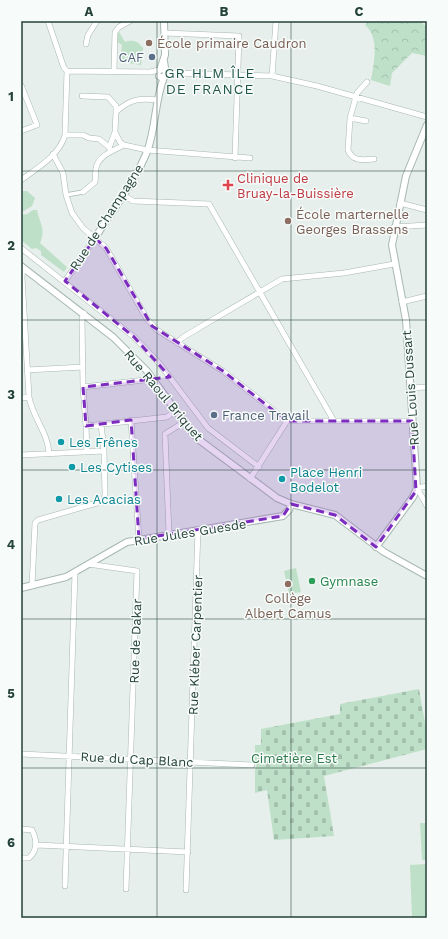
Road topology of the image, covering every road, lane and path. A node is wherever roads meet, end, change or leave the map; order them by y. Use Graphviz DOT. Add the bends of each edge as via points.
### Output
graph roads {
  1 [pos="48,21"];
  2 [pos="97,21"];
  3 [pos="130,21"];
  4 [pos="164,21"];
  5 [pos="276,21"];
  6 [pos="165,33"];
  7 [pos="86,44"];
  8 [pos="67,71"];
  9 [pos="114,71"];
  10 [pos="162,73"];
  11 [pos="238,75"];
  12 [pos="272,76"];
  13 [pos="367,82"];
  14 [pos="21,85"];
  15 [pos="82,96"];
  16 [pos="356,97"];
  17 [pos="158,100"];
  18 [pos="116,112"];
  19 [pos="427,117"];
  20 [pos="350,118"];
  21 [pos="366,121"];
  22 [pos="427,126"];
  23 [pos="21,131"];
  24 [pos="116,132"];
  25 [pos="65,135"];
  26 [pos="124,145"];
  27 [pos="109,147"];
  28 [pos="147,150"];
  29 [pos="53,154"];
  30 [pos="106,154"];
  31 [pos="235,158"];
  32 [pos="250,158"];
  33 [pos="374,159"];
  34 [pos="21,180"];
  35 [pos="83,192"];
  36 [pos="123,195"];
  37 [pos="66,196"];
  38 [pos="400,203"];
  39 [pos="427,210"];
  40 [pos="427,225"];
  41 [pos="394,227"];
  42 [pos="95,238"];
  43 [pos="21,248"];
  44 [pos="394,264"];
  45 [pos="22,266"];
  46 [pos="66,279"];
  47 [pos="260,292"];
  48 [pos="427,296"];
  49 [pos="402,302"];
  50 [pos="84,313"];
  51 [pos="178,343"];
  52 [pos="24,360"];
  53 [pos="83,367"];
  54 [pos="27,370"];
  55 [pos="153,379"];
  56 [pos="83,387"];
  57 [pos="410,388"];
  58 [pos="427,388"];
  59 [pos="21,398"];
  60 [pos="30,398"];
  61 [pos="176,410"];
  62 [pos="131,420"];
  63 [pos="287,421"];
  64 [pos="412,421"];
  65 [pos="184,422"];
  66 [pos="334,422"];
  67 [pos="101,424"];
  68 [pos="86,426"];
  69 [pos="104,451"];
  70 [pos="87,452"];
  71 [pos="48,453"];
  72 [pos="21,455"];
  73 [pos="259,467"];
  74 [pos="250,479"];
  75 [pos="418,485"];
  76 [pos="427,485"];
  77 [pos="291,504"];
  78 [pos="427,506"];
  79 [pos="198,529"];
  80 [pos="169,534"];
  81 [pos="139,539"];
  82 [pos="376,547"];
  83 [pos="88,564"];
  84 [pos="75,572"];
  85 [pos="427,576"];
  86 [pos="32,586"];
  87 [pos="21,588"];
  88 [pos="21,754"];
  89 [pos="68,756"];
  90 [pos="131,759"];
  91 [pos="191,762"];
  92 [pos="252,765"];
  93 [pos="21,829"];
  94 [pos="37,845"];
  95 [pos="66,846"];
  96 [pos="128,849"];
  97 [pos="188,852"];
  98 [pos="21,858"];
  99 [pos="65,886"];
  100 [pos="126,889"];
  101 [pos="186,890"];
  1 -- 8 [label="street"];
  2 -- 7 [label="street" via="88,35"];
  3 -- 9 [label="street" via="118,27 115,32"];
  4 -- 6 [label="street"];
  5 -- 12 [label="street"];
  6 -- 10 [label="street, Rue de Champagne"];
  6 -- 11 [label="street" via="239,36"];
  8 -- 9 [label="street"];
  8 -- 25 [label="street"];
  9 -- 10 [label="street"];
  10 -- 11 [label="street"];
  10 -- 17 [label="street, Rue de Champagne"];
  11 -- 12 [label="street"];
  11 -- 31 [label="street"];
  12 -- 16 [label="street"];
  13 -- 16 [label="street" via="358,90"];
  14 -- 23 [label="street" via="37,125"];
  15 -- 18 [label="street" via="108,97 116,106"];
  16 -- 19 [label="street"];
  16 -- 20 [label="street"];
  17 -- 18 [label="street" via="137,99"];
  17 -- 28 [label="street, Rue de Champagne"];
  18 -- 24 [label="street"];
  20 -- 21 [label="street"];
  20 -- 33 [label="street" via="348,150 359,160"];
  22 -- 38 [label="street, Rue Louis Dussart" via="409,166"];
  24 -- 26 [label="street"];
  24 -- 27 [label="street"];
  25 -- 27 [label="street" via="83,135 99,139"];
  25 -- 29 [label="street"];
  26 -- 28 [label="street"];
  26 -- 30 [label="street"];
  27 -- 30 [label="street"];
  28 -- 31 [label="street"];
  28 -- 36 [label="street, Rue de Champagne"];
  29 -- 34 [label="street"];
  29 -- 37 [label="street" via="63,173"];
  30 -- 35 [label="street" via="97,166 95,182"];
  31 -- 32 [label="street"];
  35 -- 37 [label="street"];
  36 -- 42 [label="street, Rue de Champagne"];
  36 -- 47 [label="street" via="134,201 209,204"];
  37 -- 42 [label="street" via="78,222"];
  38 -- 39 [label="street"];
  38 -- 41 [label="street, Rue Louis Dussart"];
  40 -- 41 [label="street"];
  41 -- 44 [label="street, Rue Louis Dussart"];
  42 -- 46 [label="street, Rue de Champagne"];
  42 -- 51 [label="street" via="106,248 152,326"];
  43 -- 46 [label="street"];
  44 -- 47 [label="street" via="344,273 285,278"];
  44 -- 49 [label="street, Rue Louis Dussart"];
  45 -- 50 [label="street, Rue Raoul Briquet"];
  45 -- 52 [label="street"];
  46 -- 73 [label="street" via="134,337 160,363 208,428"];
  47 -- 51 [label="street"];
  47 -- 66 [label="street"];
  48 -- 49 [label="street"];
  49 -- 57 [label="street, Rue Louis Dussart" via="406,320"];
  50 -- 53 [label="street"];
  50 -- 55 [label="street, Rue Raoul Briquet" via="121,344"];
  51 -- 63 [label="street" via="223,371"];
  52 -- 54 [label="street"];
  53 -- 54 [label="street"];
  53 -- 56 [label="street"];
  54 -- 60 [label="street"];
  55 -- 56 [label="street"];
  55 -- 61 [label="street, Rue Raoul Briquet"];
  56 -- 68 [label="street"];
  57 -- 58 [label="street"];
  57 -- 64 [label="street, Rue Louis Dussart"];
  59 -- 60 [label="street"];
  60 -- 71 [label="street" via="35,416 46,437"];
  61 -- 62 [label="street" via="167,417"];
  61 -- 65 [label="street, Rue Raoul Briquet"];
  62 -- 67 [label="street"];
  62 -- 81 [label="street"];
  63 -- 66 [label="street"];
  63 -- 73 [label="street"];
  64 -- 66 [label="street"];
  64 -- 75 [label="street, Rue Louis Dussart"];
  65 -- 74 [label="street, Rue Raoul Briquet" via="198,438"];
  65 -- 80 [label="street" via="165,434"];
  67 -- 68 [label="street"];
  67 -- 69 [label="street"];
  68 -- 70 [label="street"];
  69 -- 70 [label="street"];
  69 -- 86 [label="street" via="104,499 35,523"];
  70 -- 71 [label="street"];
  71 -- 72 [label="street"];
  73 -- 74 [label="street"];
  74 -- 77 [label="street, Rue Raoul Briquet" via="277,498"];
  75 -- 76 [label="street"];
  75 -- 78 [label="street"];
  75 -- 82 [label="street" via="413,497"];
  77 -- 79 [label="street, Rue Jules Guesde" via="283,516"];
  77 -- 82 [label="street" via="335,515"];
  79 -- 80 [label="street, Rue Jules Guesde"];
  79 -- 91 [label="street, Rue Kléber Carpentier"];
  80 -- 81 [label="street, Rue Jules Guesde"];
  81 -- 83 [label="street, Rue Jules Guesde" via="121,545"];
  82 -- 85 [label="street"];
  83 -- 84 [label="street, Rue Jules Guesde"];
  83 -- 90 [label="street, Rue de Dakar" via="137,571"];
  84 -- 86 [label="street, Rue Jules Guesde"];
  84 -- 89 [label="street"];
  86 -- 87 [label="street, Rue Jules Guesde"];
  88 -- 89 [label="street, Rue du Cap Blanc"];
  89 -- 90 [label="street, Rue du Cap Blanc"];
  89 -- 95 [label="street"];
  90 -- 91 [label="street, Rue du Cap Blanc"];
  90 -- 96 [label="street"];
  91 -- 92 [label="street, Rue du Cap Blanc"];
  91 -- 97 [label="street, Rue Kléber Carpentier"];
  93 -- 94 [label="street" via="32,830"];
  94 -- 95 [label="street"];
  94 -- 98 [label="street" via="33,855"];
  95 -- 96 [label="street"];
  95 -- 99 [label="street"];
  96 -- 97 [label="street"];
  96 -- 100 [label="street"];
  97 -- 101 [label="street, Rue Kléber Carpentier"];
}
